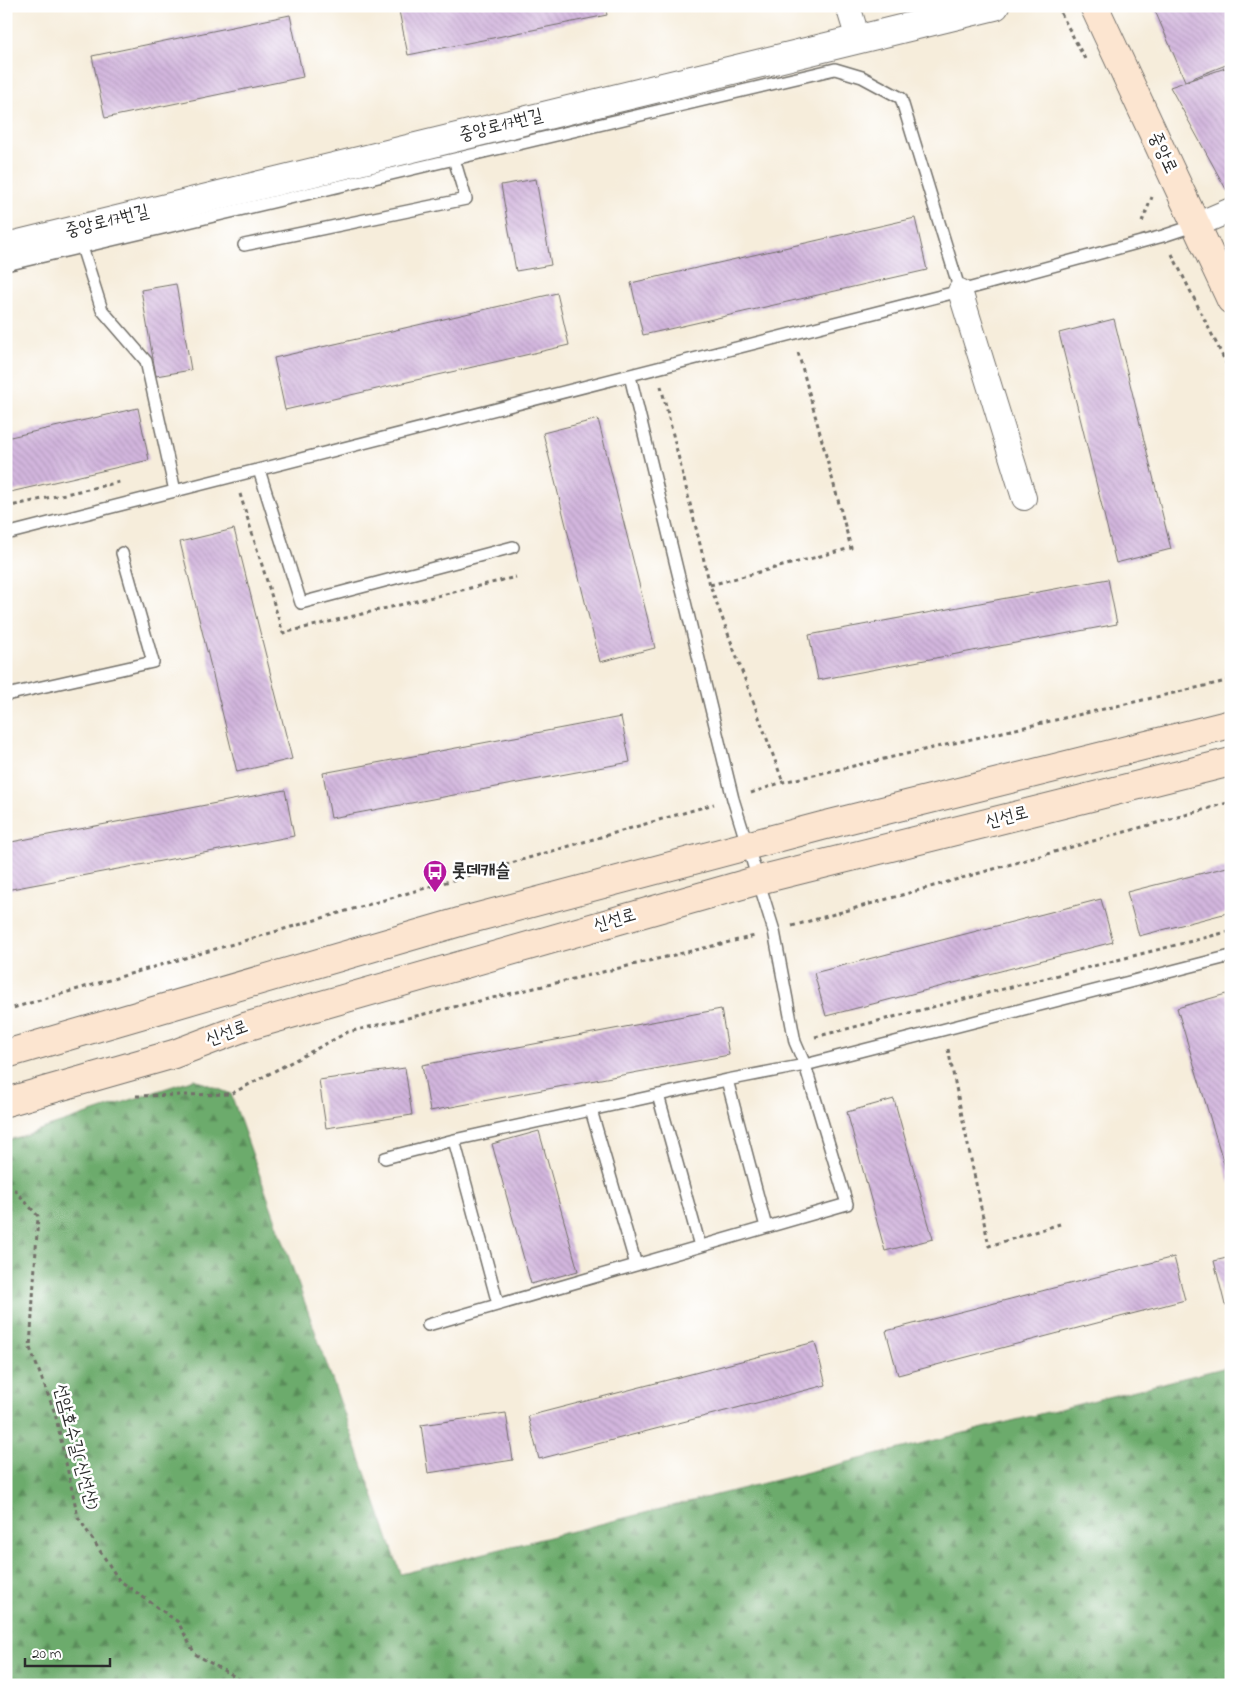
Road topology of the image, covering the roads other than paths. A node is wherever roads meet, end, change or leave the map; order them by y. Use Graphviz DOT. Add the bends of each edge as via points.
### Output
graph roads {
  1 [pos="848,6"];
  2 [pos="995,6"];
  3 [pos="1094,6"];
  4 [pos="858,39"];
  5 [pos="454,159"];
  6 [pos="1231,210"];
  7 [pos="1196,225"];
  8 [pos="244,244"];
  9 [pos="6,247"];
  10 [pos="82,247"];
  11 [pos="6,265"];
  12 [pos="960,291"];
  13 [pos="1231,300"];
  14 [pos="630,376"];
  15 [pos="259,470"];
  16 [pos="175,491"];
  17 [pos="1024,498"];
  18 [pos="6,534"];
  19 [pos="513,547"];
  20 [pos="122,553"];
  21 [pos="6,695"];
  22 [pos="1231,724"];
  23 [pos="1231,762"];
  24 [pos="748,848"];
  25 [pos="759,880"];
  26 [pos="1231,956"];
  27 [pos="6,1054"];
  28 [pos="805,1065"];
  29 [pos="727,1080"];
  30 [pos="658,1096"];
  31 [pos="6,1102"];
  32 [pos="591,1110"];
  33 [pos="454,1140"];
  34 [pos="385,1158"];
  35 [pos="766,1227"];
  36 [pos="700,1246"];
  37 [pos="636,1265"];
  38 [pos="498,1304"];
  39 [pos="428,1325"];
  1 -- 4 [label="street"];
  2 -- 4 [label="street, 중앙로17번길"];
  3 -- 7 [label="main road, 중앙로"];
  4 -- 9 [label="street, 중앙로17번길"];
  5 -- 8 [label="lane" via="466,199"];
  5 -- 10 [label="lane"];
  5 -- 12 [label="lane" via="835,69 862,77 901,98"];
  6 -- 7 [label="street"];
  7 -- 12 [label="lane"];
  7 -- 13 [label="main road, 중앙로"];
  10 -- 11 [label="lane"];
  10 -- 16 [label="lane" via="102,310 146,361"];
  12 -- 14 [label="lane"];
  12 -- 17 [label="street"];
  14 -- 15 [label="lane"];
  14 -- 24 [label="lane" via="733,799"];
  15 -- 16 [label="lane"];
  15 -- 19 [label="lane" via="301,602"];
  16 -- 18 [label="lane"];
  20 -- 21 [label="lane" via="153,662"];
  22 -- 24 [label="main road, 신선로"];
  23 -- 25 [label="main road, 신선로"];
  24 -- 25 [label="lane"];
  24 -- 27 [label="main road, 신선로" via="463,921"];
  25 -- 28 [label="lane" via="774,931 795,1042"];
  25 -- 31 [label="main road, 신선로" via="245,1027 174,1054"];
  26 -- 28 [label="lane"];
  28 -- 29 [label="lane"];
  28 -- 35 [label="lane" via="847,1204"];
  29 -- 30 [label="lane"];
  29 -- 35 [label="lane"];
  30 -- 32 [label="lane"];
  30 -- 36 [label="lane"];
  32 -- 33 [label="lane"];
  32 -- 37 [label="lane"];
  33 -- 34 [label="lane"];
  33 -- 38 [label="lane"];
  35 -- 36 [label="lane"];
  36 -- 37 [label="lane"];
  37 -- 38 [label="lane"];
  38 -- 39 [label="lane"];
}
